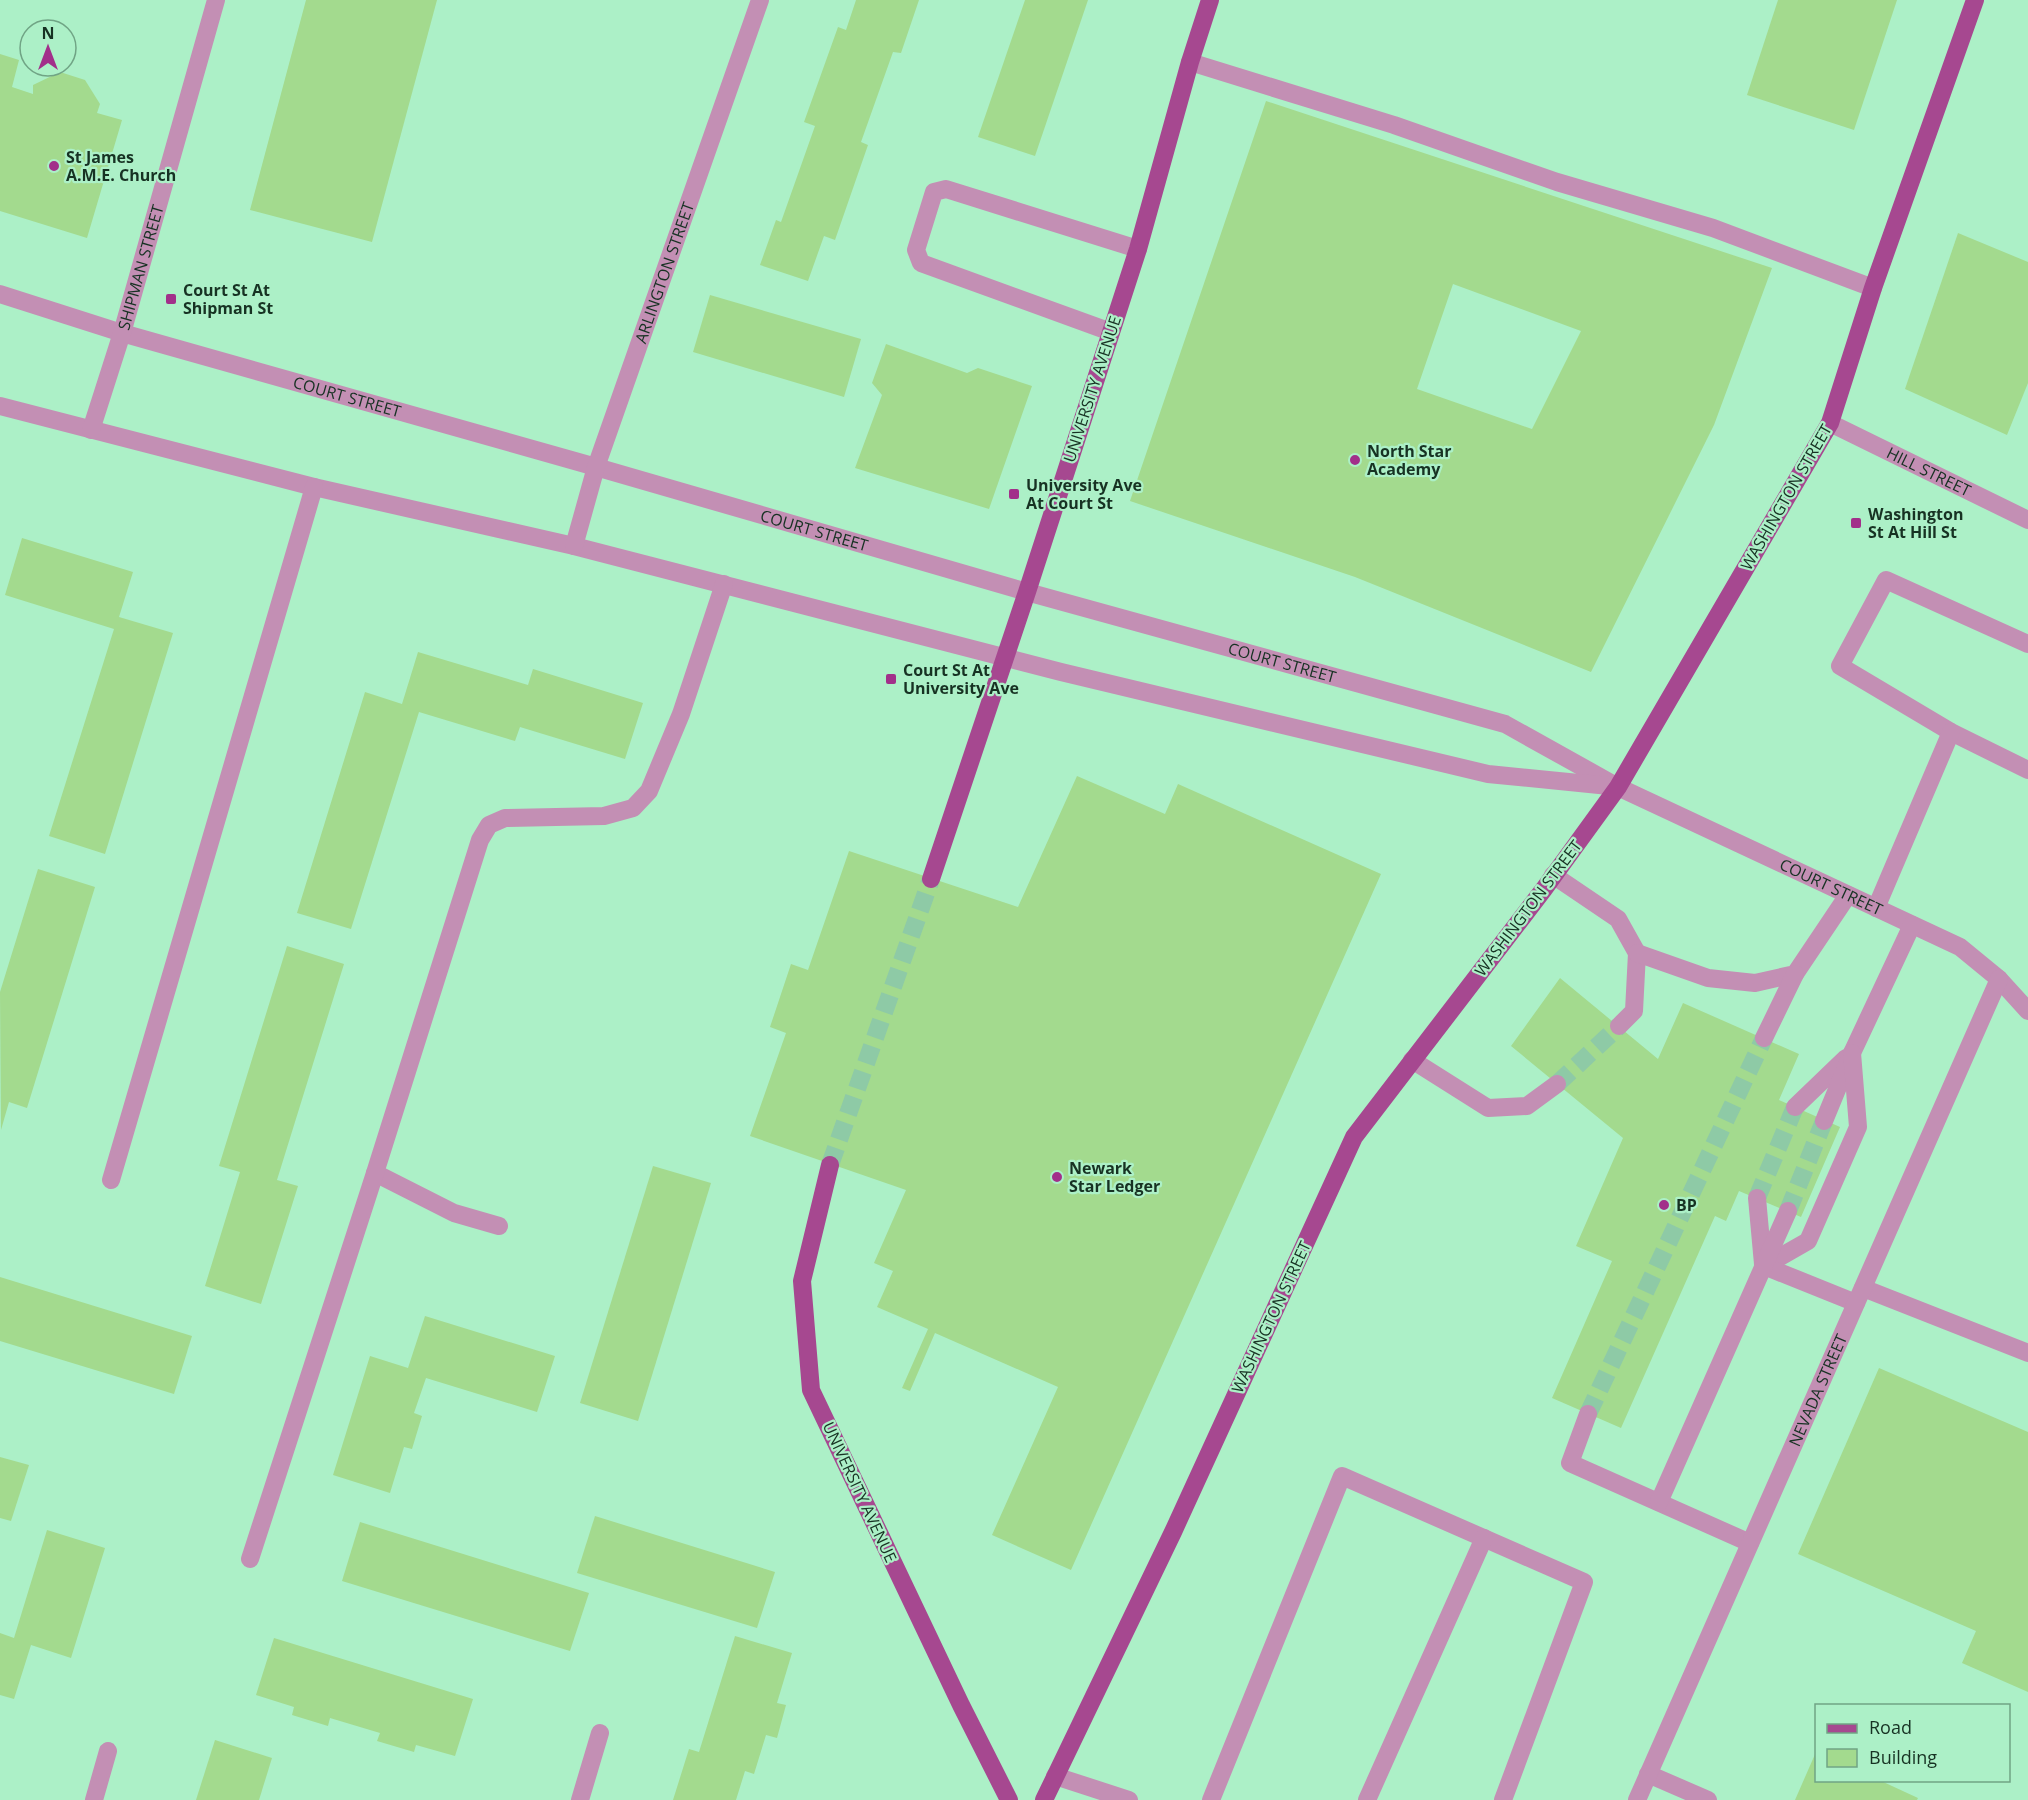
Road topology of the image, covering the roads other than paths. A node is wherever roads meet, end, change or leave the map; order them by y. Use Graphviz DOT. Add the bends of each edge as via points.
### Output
graph roads {
  1 [pos="216,0"];
  2 [pos="760,0"];
  3 [pos="1210,0"];
  4 [pos="1976,0"];
  5 [pos="1190,62"];
  6 [pos="1138,249"];
  7 [pos="1873,288"];
  8 [pos="0,294"];
  9 [pos="1111,332"];
  10 [pos="122,333"];
  11 [pos="0,406"];
  12 [pos="1830,423"];
  13 [pos="91,430"];
  14 [pos="596,467"];
  15 [pos="315,487"];
  16 [pos="2028,520"];
  17 [pos="574,546"];
  18 [pos="724,584"];
  19 [pos="1027,592"];
  20 [pos="2028,644"];
  21 [pos="1004,658"];
  22 [pos="1951,732"];
  23 [pos="2028,770"];
  24 [pos="1617,787"];
  25 [pos="1553,875"];
  26 [pos="931,879"];
  27 [pos="1848,895"];
  28 [pos="1875,908"];
  29 [pos="1912,925"];
  30 [pos="1636,953"];
  31 [pos="1795,974"];
  32 [pos="1999,979"];
  33 [pos="2028,1011"];
  34 [pos="1619,1026"];
  35 [pos="1764,1038"];
  36 [pos="1852,1053"];
  37 [pos="1412,1060"];
  38 [pos="1557,1084"];
  39 [pos="1795,1107"];
  40 [pos="1824,1121"];
  41 [pos="831,1165"];
  42 [pos="375,1173"];
  43 [pos="111,1180"];
  44 [pos="1757,1198"];
  45 [pos="1788,1211"];
  46 [pos="499,1226"];
  47 [pos="1764,1266"];
  48 [pos="1860,1295"];
  49 [pos="2028,1353"];
  50 [pos="1588,1414"];
  51 [pos="1659,1502"];
  52 [pos="1484,1538"];
  53 [pos="1750,1543"];
  54 [pos="250,1559"];
  55 [pos="600,1733"];
  56 [pos="108,1751"];
  57 [pos="1648,1774"];
  58 [pos="1055,1776"];
  59 [pos="94,1800"];
  60 [pos="580,1800"];
  61 [pos="1009,1800"];
  62 [pos="1044,1800"];
  63 [pos="1129,1800"];
  64 [pos="1211,1800"];
  65 [pos="1367,1800"];
  66 [pos="1503,1800"];
  67 [pos="1637,1800"];
  68 [pos="1708,1800"];
  1 -- 10 [label="street, SHIPMAN STREET"];
  2 -- 14 [label="street, ARLINGTON STREET"];
  3 -- 5 [label="main road, UNIVERSITY AVENUE"];
  4 -- 7 [label="main road, WASHINGTON STREET"];
  5 -- 6 [label="main road, UNIVERSITY AVENUE"];
  5 -- 7 [label="street" via="1394,125 1557,182 1713,228"];
  6 -- 9 [label="main road, UNIVERSITY AVENUE"];
  6 -- 9 [label="street" via="946,189 934,192 916,250 921,263"];
  7 -- 12 [label="main road, WASHINGTON STREET"];
  8 -- 10 [label="street, COURT STREET"];
  9 -- 19 [label="main road, UNIVERSITY AVENUE"];
  10 -- 13 [label="street, SHIPMAN STREET"];
  10 -- 14 [label="street, COURT STREET"];
  11 -- 13 [label="street, COURT STREET"];
  12 -- 16 [label="street, HILL STREET"];
  12 -- 24 [label="main road, WASHINGTON STREET"];
  13 -- 15 [label="street, COURT STREET"];
  14 -- 17 [label="street, ARLINGTON STREET"];
  14 -- 19 [label="street, COURT STREET"];
  15 -- 17 [label="street, COURT STREET"];
  15 -- 43 [label="street"];
  17 -- 18 [label="street, COURT STREET"];
  18 -- 21 [label="street, COURT STREET"];
  18 -- 42 [label="street" via="681,714 649,791 641,800 633,808 604,816 505,818 489,825 480,840"];
  19 -- 21 [label="main road, UNIVERSITY AVENUE"];
  19 -- 24 [label="street, COURT STREET" via="1504,724"];
  20 -- 22 [label="street" via="1886,580 1840,666"];
  21 -- 24 [label="street, COURT STREET" via="1488,774"];
  21 -- 26 [label="main road, UNIVERSITY AVENUE"];
  22 -- 23 [label="street"];
  22 -- 28 [label="street"];
  24 -- 25 [label="main road, WASHINGTON STREET"];
  24 -- 27 [label="street, COURT STREET"];
  25 -- 30 [label="street" via="1617,919"];
  25 -- 37 [label="main road, WASHINGTON STREET"];
  27 -- 28 [label="street, COURT STREET"];
  27 -- 31 [label="street"];
  28 -- 29 [label="street, COURT STREET"];
  29 -- 32 [label="street, COURT STREET" via="1960,947"];
  29 -- 36 [label="street"];
  30 -- 31 [label="street" via="1708,978 1755,983"];
  30 -- 34 [label="street" via="1634,1011"];
  31 -- 35 [label="street"];
  32 -- 33 [label="street, COURT STREET"];
  32 -- 48 [label="street, NEVADA STREET"];
  36 -- 39 [label="street"];
  36 -- 40 [label="street"];
  36 -- 47 [label="street" via="1858,1127 1808,1241"];
  37 -- 38 [label="street" via="1488,1108 1527,1106"];
  37 -- 58 [label="main road, WASHINGTON STREET" via="1354,1137 1173,1532"];
  41 -- 61 [label="main road, UNIVERSITY AVENUE" via="802,1281 812,1390"];
  42 -- 46 [label="street" via="454,1214"];
  42 -- 54 [label="street"];
  44 -- 47 [label="street"];
  45 -- 47 [label="street"];
  47 -- 48 [label="street"];
  47 -- 51 [label="street"];
  48 -- 49 [label="street"];
  48 -- 53 [label="street, NEVADA STREET"];
  50 -- 51 [label="street" via="1570,1463"];
  51 -- 53 [label="street"];
  52 -- 64 [label="street" via="1342,1476"];
  52 -- 65 [label="street"];
  52 -- 66 [label="street" via="1584,1582"];
  53 -- 57 [label="street, NEVADA STREET"];
  55 -- 60 [label="street"];
  56 -- 59 [label="street"];
  57 -- 67 [label="street, NEVADA STREET"];
  57 -- 68 [label="street"];
  58 -- 62 [label="main road, WASHINGTON STREET"];
  58 -- 63 [label="street"];
}
